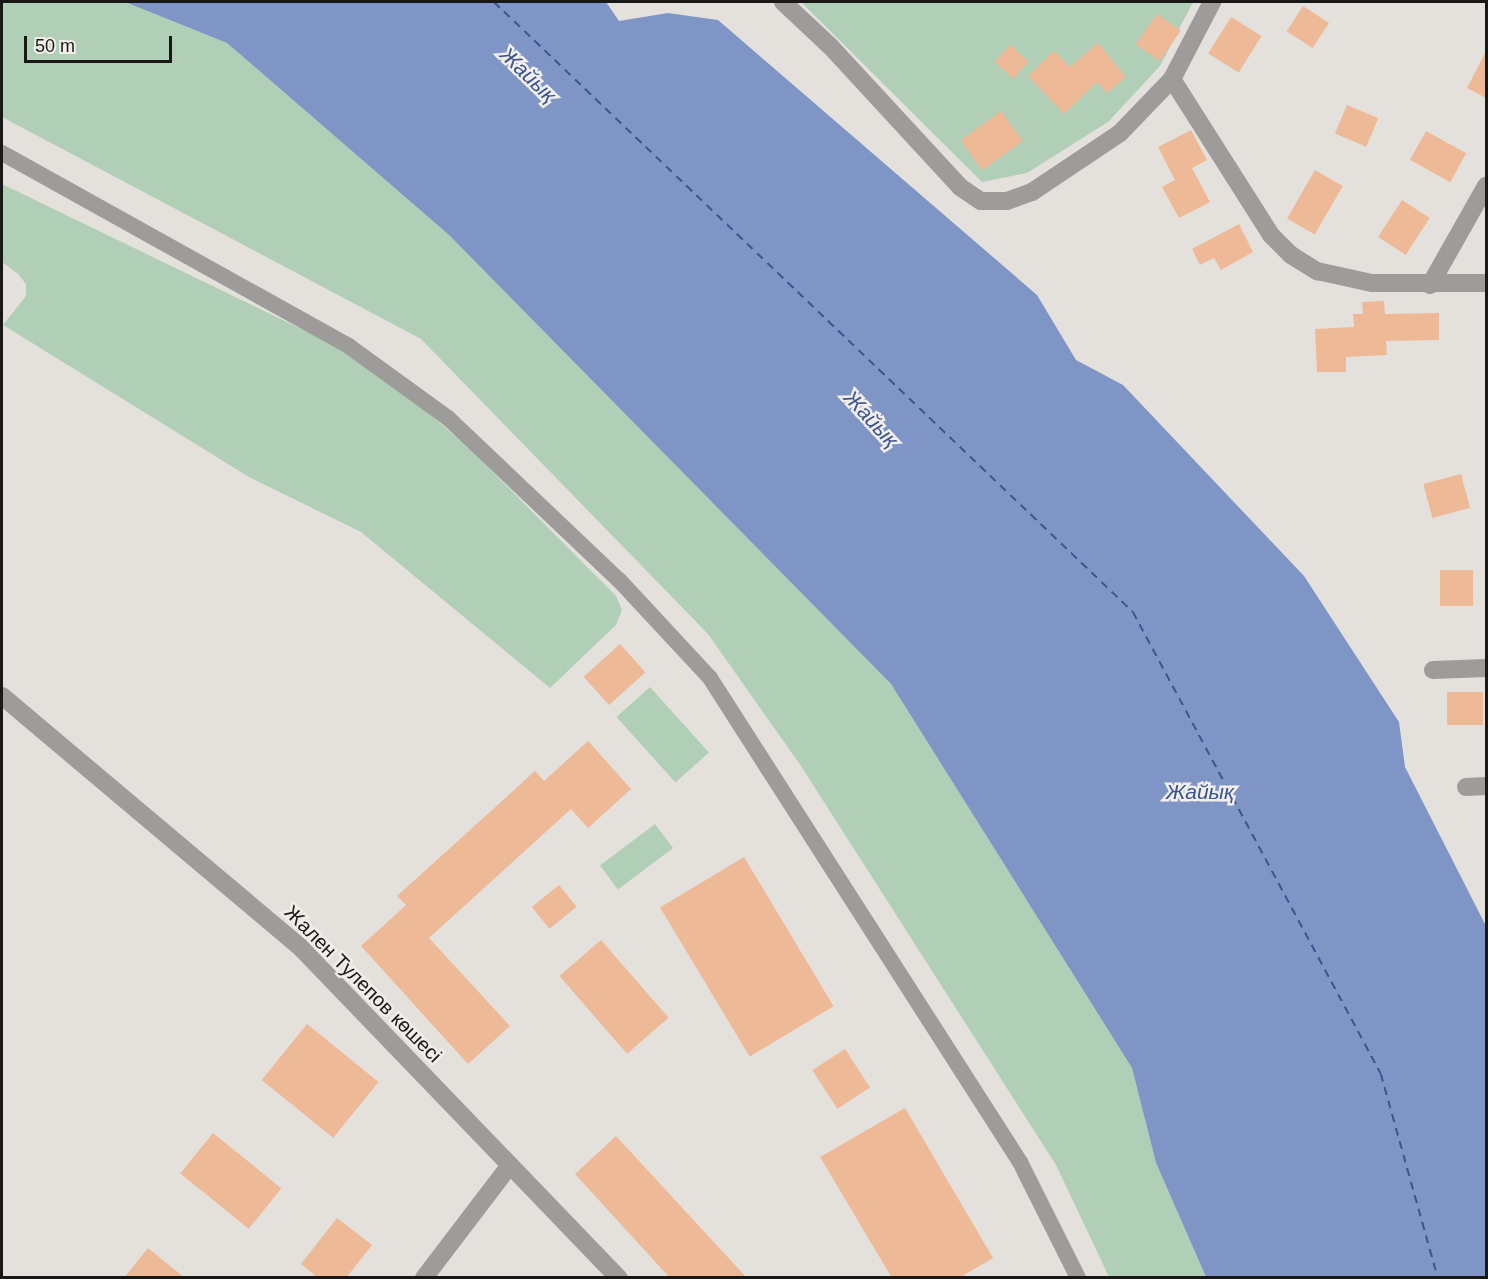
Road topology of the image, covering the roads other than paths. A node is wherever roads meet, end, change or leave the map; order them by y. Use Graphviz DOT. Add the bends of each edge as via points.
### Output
graph roads {
  1 [pos="783,2"];
  2 [pos="1212,2"];
  3 [pos="1172,79"];
  4 [pos="2,153"];
  5 [pos="1486,186"];
  6 [pos="1486,283"];
  7 [pos="1430,285"];
  8 [pos="1486,668"];
  9 [pos="1432,670"];
  10 [pos="2,696"];
  11 [pos="1486,786"];
  12 [pos="1466,787"];
  13 [pos="510,1165"];
  14 [pos="424,1278"];
  15 [pos="619,1278"];
  16 [pos="1078,1278"];
  1 -- 3 [label="street" via="831,47 960,187 981,201 1007,201 1032,192 1120,133"];
  2 -- 3 [label="street"];
  3 -- 7 [label="street" via="1271,235 1291,255 1317,271 1344,278"];
  4 -- 16 [label="street" via="350,347 448,418 619,580 710,678 1020,1162"];
  5 -- 7 [label="street"];
  6 -- 7 [label="street"];
  8 -- 9 [label="street"];
  10 -- 13 [label="street, Жален Тулепов көшесі" via="302,949"];
  11 -- 12 [label="street"];
  13 -- 14 [label="street"];
  13 -- 15 [label="street, Жален Тулепов көшесі"];
}
